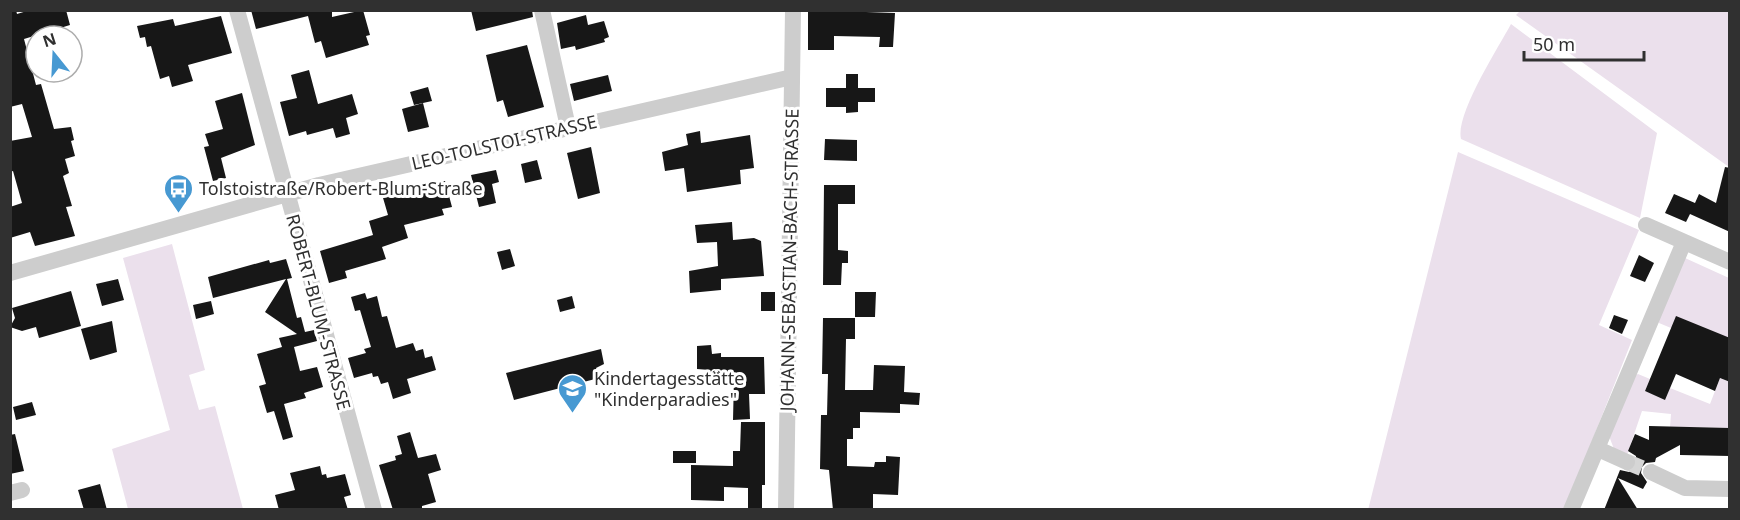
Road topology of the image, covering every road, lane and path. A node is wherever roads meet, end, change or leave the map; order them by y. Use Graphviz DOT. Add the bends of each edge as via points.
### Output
graph roads {
  1 [pos="237,10"];
  2 [pos="542,10"];
  3 [pos="793,10"];
  4 [pos="792,77"];
  5 [pos="568,127"];
  6 [pos="286,194"];
  7 [pos="1646,225"];
  8 [pos="1684,242"];
  9 [pos="1730,262"];
  10 [pos="10,273"];
  11 [pos="1598,449"];
  12 [pos="1627,462"];
  13 [pos="1651,472"];
  14 [pos="1730,489"];
  15 [pos="374,510"];
  16 [pos="786,510"];
  17 [pos="1571,510"];
  1 -- 6 [label="street, ROBERT-BLUM-STRASSE"];
  2 -- 5 [label="street"];
  3 -- 4 [label="street, JOHANN-SEBASTIAN-BACH-STRASSE"];
  4 -- 5 [label="street, LEO-TOLSTOI-STRASSE"];
  4 -- 16 [label="street, JOHANN-SEBASTIAN-BACH-STRASSE"];
  5 -- 6 [label="street, LEO-TOLSTOI-STRASSE"];
  6 -- 10 [label="street, LEO-TOLSTOI-STRASSE"];
  6 -- 15 [label="street, ROBERT-BLUM-STRASSE"];
  7 -- 8 [label="street"];
  8 -- 9 [label="street"];
  8 -- 11 [label="street"];
  11 -- 12 [label="street"];
  11 -- 17 [label="street"];
  13 -- 14 [label="street" via="1692,489"];
}
